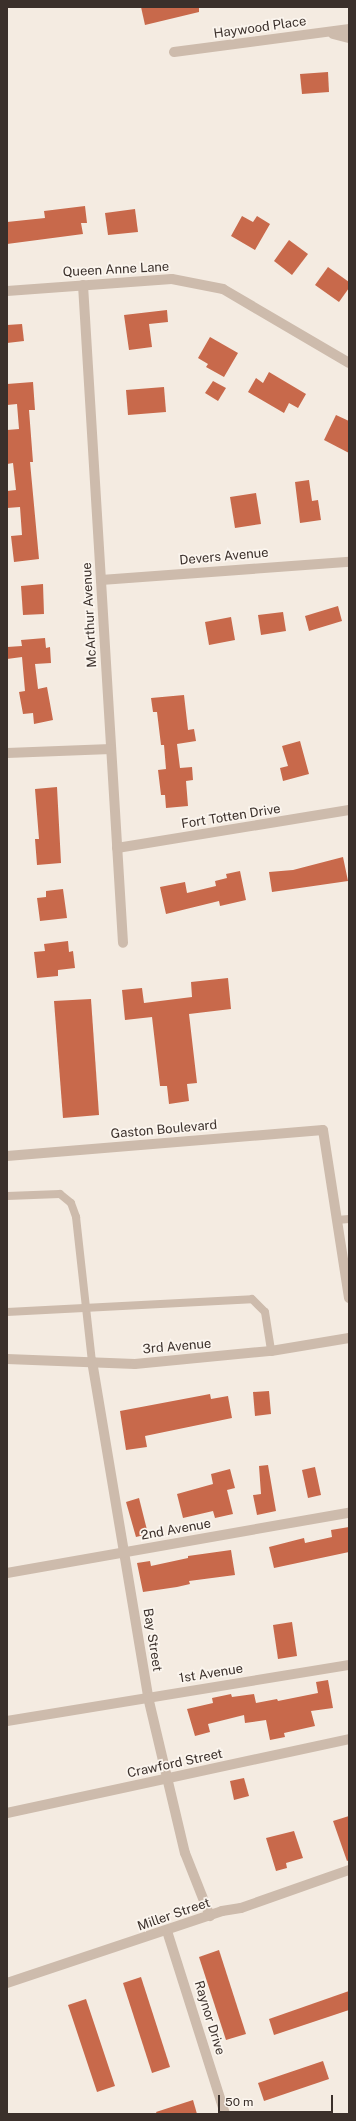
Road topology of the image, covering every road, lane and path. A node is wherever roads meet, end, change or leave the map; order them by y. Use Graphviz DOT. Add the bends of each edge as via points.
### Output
graph roads {
  1 [pos="349,29"];
  2 [pos="325,32"];
  3 [pos="349,38"];
  4 [pos="174,52"];
  5 [pos="83,285"];
  6 [pos="7,291"];
  7 [pos="349,363"];
  8 [pos="349,562"];
  9 [pos="101,580"];
  10 [pos="111,748"];
  11 [pos="7,753"];
  12 [pos="349,810"];
  13 [pos="117,848"];
  14 [pos="123,943"];
  15 [pos="7,1156"];
  16 [pos="7,1196"];
  17 [pos="349,1219"];
  18 [pos="337,1220"];
  19 [pos="349,1298"];
  20 [pos="85,1307"];
  21 [pos="7,1312"];
  22 [pos="349,1338"];
  23 [pos="271,1351"];
  24 [pos="7,1359"];
  25 [pos="92,1362"];
  26 [pos="349,1513"];
  27 [pos="124,1552"];
  28 [pos="7,1573"];
  29 [pos="349,1665"];
  30 [pos="148,1697"];
  31 [pos="7,1721"];
  32 [pos="349,1740"];
  33 [pos="166,1780"];
  34 [pos="7,1813"];
  35 [pos="349,1870"];
  36 [pos="210,1916"];
  37 [pos="167,1931"];
  38 [pos="7,1982"];
  39 [pos="225,2114"];
  1 -- 2 [label="street, Haywood Place"];
  2 -- 3 [label="street"];
  2 -- 4 [label="street, Haywood Place"];
  5 -- 6 [label="street, Queen Anne Lane"];
  5 -- 7 [label="street, Queen Anne Lane" via="172,279 223,289"];
  5 -- 9 [label="street, McArthur Avenue"];
  8 -- 9 [label="street, Devers Avenue"];
  9 -- 10 [label="street, McArthur Avenue"];
  10 -- 11 [label="street"];
  10 -- 13 [label="street, McArthur Avenue"];
  12 -- 13 [label="street, Fort Totten Drive"];
  13 -- 14 [label="street, McArthur Avenue"];
  15 -- 18 [label="street, Gaston Boulevard" via="323,1130"];
  16 -- 20 [label="lane" via="60,1194 71,1203 76,1216"];
  17 -- 18 [label="lane"];
  18 -- 19 [label="street"];
  20 -- 21 [label="lane"];
  20 -- 23 [label="lane" via="252,1299 264,1312"];
  20 -- 25 [label="lane"];
  22 -- 23 [label="street, 3rd Avenue"];
  23 -- 25 [label="street, 3rd Avenue" via="135,1364"];
  24 -- 25 [label="street, 3rd Avenue"];
  25 -- 27 [label="street, Bay Street"];
  26 -- 27 [label="street, 2nd Avenue"];
  27 -- 28 [label="street, 2nd Avenue"];
  27 -- 30 [label="street, Bay Street"];
  29 -- 30 [label="street, 1st Avenue"];
  30 -- 31 [label="street, 1st Avenue"];
  30 -- 33 [label="street, Bay Street"];
  32 -- 33 [label="street, Crawford Street"];
  33 -- 34 [label="street, Crawford Street"];
  33 -- 36 [label="street, Bay Street" via="185,1852"];
  35 -- 36 [label="street, Miller Street" via="241,1908"];
  36 -- 37 [label="street, Miller Street"];
  37 -- 38 [label="street, Miller Street"];
  37 -- 39 [label="street, Raynor Drive"];
}
